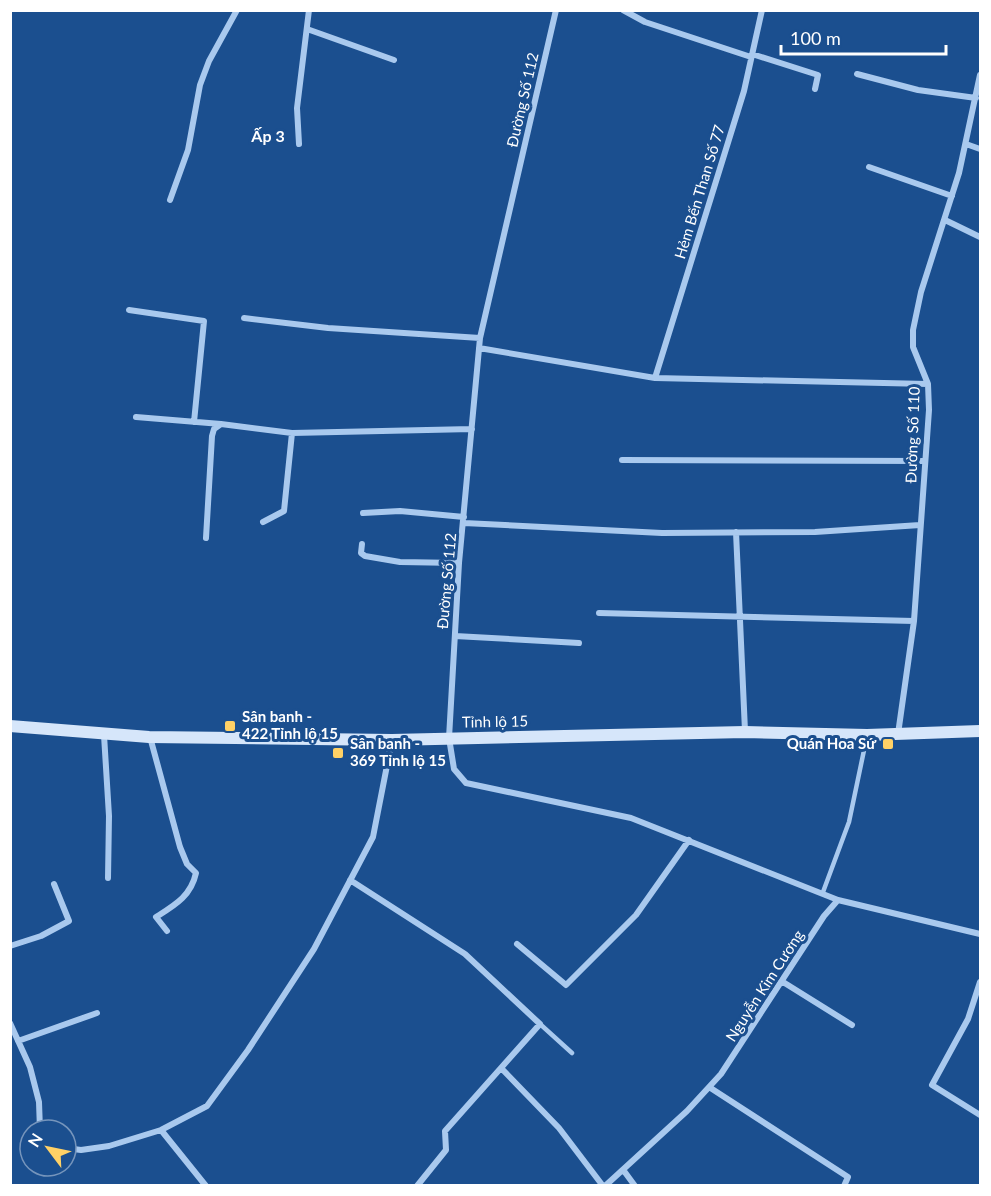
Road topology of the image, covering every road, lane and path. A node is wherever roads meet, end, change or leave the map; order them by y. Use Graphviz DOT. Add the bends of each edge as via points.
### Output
graph roads {
  1 [pos="237,10"];
  2 [pos="309,10"];
  3 [pos="556,10"];
  4 [pos="623,10"];
  5 [pos="762,10"];
  6 [pos="308,29"];
  7 [pos="752,56"];
  8 [pos="394,60"];
  9 [pos="858,74"];
  10 [pos="981,75"];
  11 [pos="815,90"];
  12 [pos="976,98"];
  13 [pos="299,144"];
  14 [pos="966,144"];
  15 [pos="981,149"];
  16 [pos="869,167"];
  17 [pos="952,196"];
  18 [pos="170,200"];
  19 [pos="945,220"];
  20 [pos="981,237"];
  21 [pos="129,310"];
  22 [pos="244,318"];
  23 [pos="480,338"];
  24 [pos="479,348"];
  25 [pos="655,378"];
  26 [pos="928,384"];
  27 [pos="136,417"];
  28 [pos="194,422"];
  29 [pos="221,424"];
  30 [pos="472,429"];
  31 [pos="292,433"];
  32 [pos="622,460"];
  33 [pos="925,461"];
  34 [pos="363,513"];
  35 [pos="464,520"];
  36 [pos="263,522"];
  37 [pos="920,525"];
  38 [pos="736,532"];
  39 [pos="206,538"];
  40 [pos="362,544"];
  41 [pos="459,563"];
  42 [pos="599,613"];
  43 [pos="738,615"];
  44 [pos="914,621"];
  45 [pos="455,636"];
  46 [pos="579,643"];
  47 [pos="10,726"];
  48 [pos="981,731"];
  49 [pos="746,732"];
  50 [pos="898,734"];
  51 [pos="104,735"];
  52 [pos="867,735"];
  53 [pos="150,737"];
  54 [pos="449,738"];
  55 [pos="392,740"];
  56 [pos="689,840"];
  57 [pos="108,878"];
  58 [pos="350,880"];
  59 [pos="54,884"];
  60 [pos="823,892"];
  61 [pos="838,900"];
  62 [pos="167,931"];
  63 [pos="981,934"];
  64 [pos="517,944"];
  65 [pos="10,946"];
  66 [pos="783,982"];
  67 [pos="981,982"];
  68 [pos="97,1012"];
  69 [pos="10,1023"];
  70 [pos="540,1023"];
  71 [pos="852,1025"];
  72 [pos="18,1041"];
  73 [pos="572,1053"];
  74 [pos="502,1069"];
  75 [pos="709,1087"];
  76 [pos="981,1115"];
  77 [pos="40,1118"];
  78 [pos="161,1130"];
  79 [pos="78,1150"];
  80 [pos="624,1171"];
  81 [pos="206,1185"];
  82 [pos="417,1185"];
  83 [pos="604,1185"];
  84 [pos="635,1185"];
  85 [pos="844,1185"];
  1 -- 18 [label="street" via="200,85 188,150"];
  2 -- 6 [label="street"];
  3 -- 23 [label="street, Đường Số 112"];
  4 -- 7 [label="street" via="645,22"];
  5 -- 7 [label="street, Hẻm Bến Than Số 77"];
  6 -- 8 [label="street"];
  6 -- 13 [label="street" via="297,108"];
  7 -- 11 [label="street" via="818,75"];
  7 -- 25 [label="street, Hẻm Bến Than Số 77"];
  9 -- 12 [label="street" via="918,90"];
  10 -- 12 [label="street, Đường Số 110"];
  12 -- 14 [label="street, Đường Số 110"];
  14 -- 15 [label="street"];
  14 -- 17 [label="street, Đường Số 110"];
  16 -- 17 [label="street"];
  17 -- 19 [label="street, Đường Số 110"];
  19 -- 20 [label="street"];
  19 -- 26 [label="street, Đường Số 110" via="913,330 913,347"];
  21 -- 28 [label="street" via="204,321"];
  22 -- 23 [label="street"];
  23 -- 24 [label="street, Đường Số 112"];
  24 -- 25 [label="street"];
  24 -- 30 [label="street, Đường Số 112"];
  25 -- 26 [label="street"];
  26 -- 33 [label="street, Đường Số 110"];
  27 -- 28 [label="street"];
  28 -- 29 [label="street"];
  29 -- 31 [label="street"];
  29 -- 39 [label="street" via="212,436"];
  30 -- 31 [label="street"];
  30 -- 35 [label="street, Đường Số 112"];
  31 -- 36 [label="street" via="284,511"];
  32 -- 33 [label="street"];
  33 -- 37 [label="street, Đường Số 110"];
  34 -- 35 [label="street" via="400,511"];
  35 -- 38 [label="street" via="662,532"];
  35 -- 41 [label="street, Đường Số 112"];
  37 -- 38 [label="street" via="815,532"];
  37 -- 44 [label="street, Đường Số 110"];
  38 -- 43 [label="street"];
  40 -- 41 [label="street" via="365,556 400,562"];
  41 -- 45 [label="street, Đường Số 112"];
  42 -- 43 [label="street"];
  43 -- 44 [label="street"];
  43 -- 49 [label="street"];
  44 -- 50 [label="street, Đường Số 110"];
  45 -- 46 [label="street"];
  45 -- 54 [label="street, Đường Số 112"];
  47 -- 51 [label="main road, Tỉnh lộ 15"];
  48 -- 50 [label="main road, Tỉnh lộ 15"];
  49 -- 52 [label="main road, Tỉnh lộ 15"];
  49 -- 54 [label="main road, Tỉnh lộ 15"];
  50 -- 52 [label="main road, Tỉnh lộ 15"];
  51 -- 53 [label="main road, Tỉnh lộ 15"];
  51 -- 57 [label="street"];
  52 -- 60 [label="lane" via="849,822"];
  53 -- 55 [label="main road, Tỉnh lộ 15"];
  53 -- 62 [label="street" via="180,847 196,873 193,889 156,917"];
  54 -- 55 [label="main road, Tỉnh lộ 15"];
  54 -- 56 [label="street, Đường Số 112" via="454,770 466,783 631,818"];
  55 -- 58 [label="street" via="373,837"];
  56 -- 60 [label="street, Đường Số 112"];
  56 -- 64 [label="street" via="636,915 566,985"];
  58 -- 70 [label="street" via="465,954"];
  58 -- 78 [label="street" via="314,949 207,1106"];
  59 -- 65 [label="street" via="69,921 42,936"];
  60 -- 61 [label="street, Đường Số 112"];
  61 -- 63 [label="street"];
  61 -- 66 [label="street, Nguyễn Kim Cương"];
  66 -- 71 [label="street"];
  66 -- 75 [label="street, Nguyễn Kim Cương"];
  67 -- 76 [label="street" via="968,1019 932,1085"];
  68 -- 72 [label="street"];
  69 -- 72 [label="street"];
  70 -- 73 [label="lane"];
  70 -- 74 [label="street"];
  72 -- 77 [label="street" via="30,1067"];
  74 -- 82 [label="street" via="445,1131 446,1150"];
  74 -- 83 [label="street" via="559,1128"];
  75 -- 80 [label="street, Nguyễn Kim Cương"];
  75 -- 85 [label="street" via="848,1177"];
  78 -- 79 [label="street" via="109,1146"];
  78 -- 81 [label="street"];
  80 -- 83 [label="street, Nguyễn Kim Cương"];
  80 -- 84 [label="street"];
}
